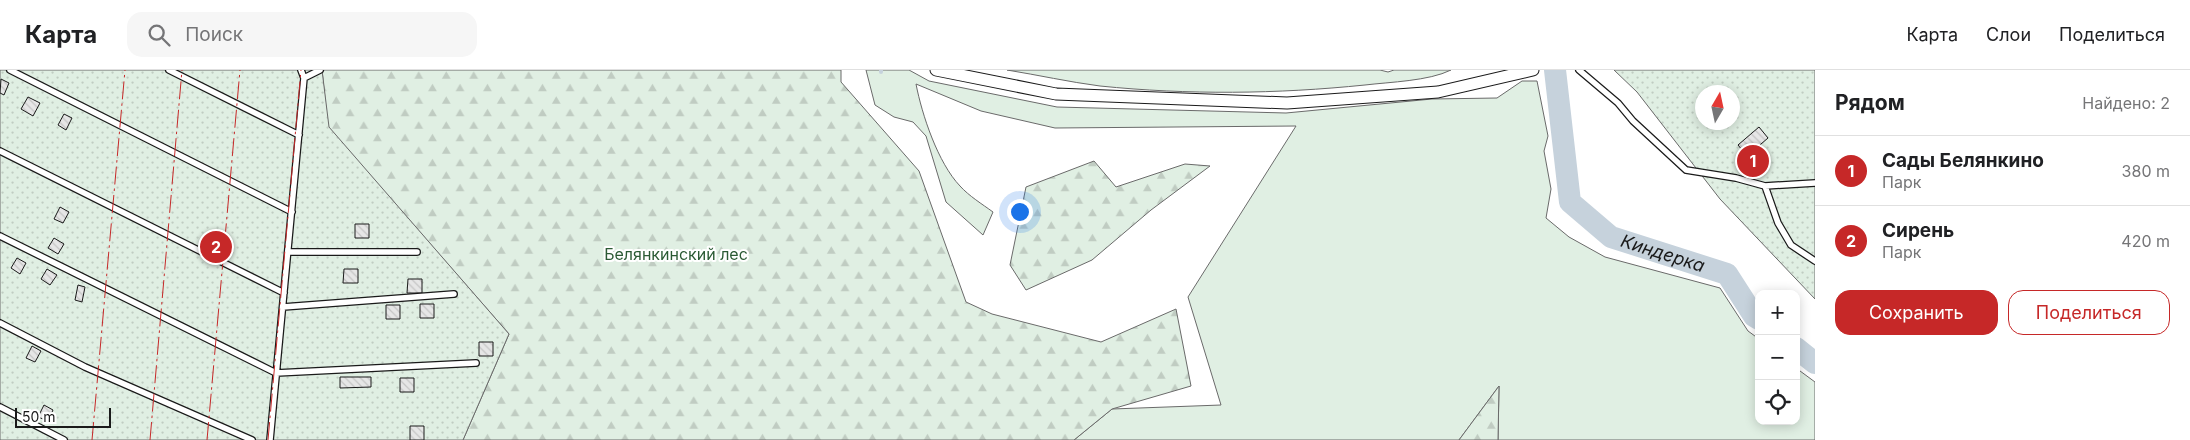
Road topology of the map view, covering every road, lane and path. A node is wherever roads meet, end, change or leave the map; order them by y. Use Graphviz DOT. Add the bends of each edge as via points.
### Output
graph roads {
  1 [pos="10,70"];
  2 [pos="169,70"];
  3 [pos="301,70"];
  4 [pos="320,70"];
  5 [pos="936,70"];
  6 [pos="1533,70"];
  7 [pos="1579,70"];
  8 [pos="304,78"];
  9 [pos="299,135"];
  10 [pos="0,151"];
  11 [pos="1815,183"];
  12 [pos="1765,186"];
  13 [pos="292,212"];
  14 [pos="0,236"];
  15 [pos="288,252"];
  16 [pos="417,252"];
  17 [pos="1815,262"];
  18 [pos="284,292"];
  19 [pos="454,294"];
  20 [pos="282,307"];
  21 [pos="0,323"];
  22 [pos="476,363"];
  23 [pos="276,373"];
  24 [pos="0,407"];
  25 [pos="64,440"];
  26 [pos="252,440"];
  27 [pos="270,440"];
  1 -- 13 [label="lane"];
  2 -- 9 [label="lane"];
  3 -- 8 [label="lane"];
  4 -- 8 [label="lane"];
  5 -- 6 [label="street" via="1056,94 1287,103 1438,92"];
  7 -- 12 [label="lane" via="1618,103 1686,170"];
  8 -- 9 [label="lane"];
  9 -- 13 [label="lane"];
  10 -- 18 [label="lane"];
  11 -- 12 [label="lane"];
  12 -- 17 [label="lane" via="1778,223 1791,245"];
  13 -- 15 [label="lane"];
  14 -- 23 [label="lane"];
  15 -- 16 [label="lane"];
  15 -- 18 [label="lane"];
  18 -- 20 [label="lane"];
  19 -- 20 [label="lane"];
  20 -- 23 [label="lane"];
  21 -- 26 [label="lane" via="85,367"];
  22 -- 23 [label="lane"];
  23 -- 27 [label="lane"];
  24 -- 25 [label="lane"];
}
